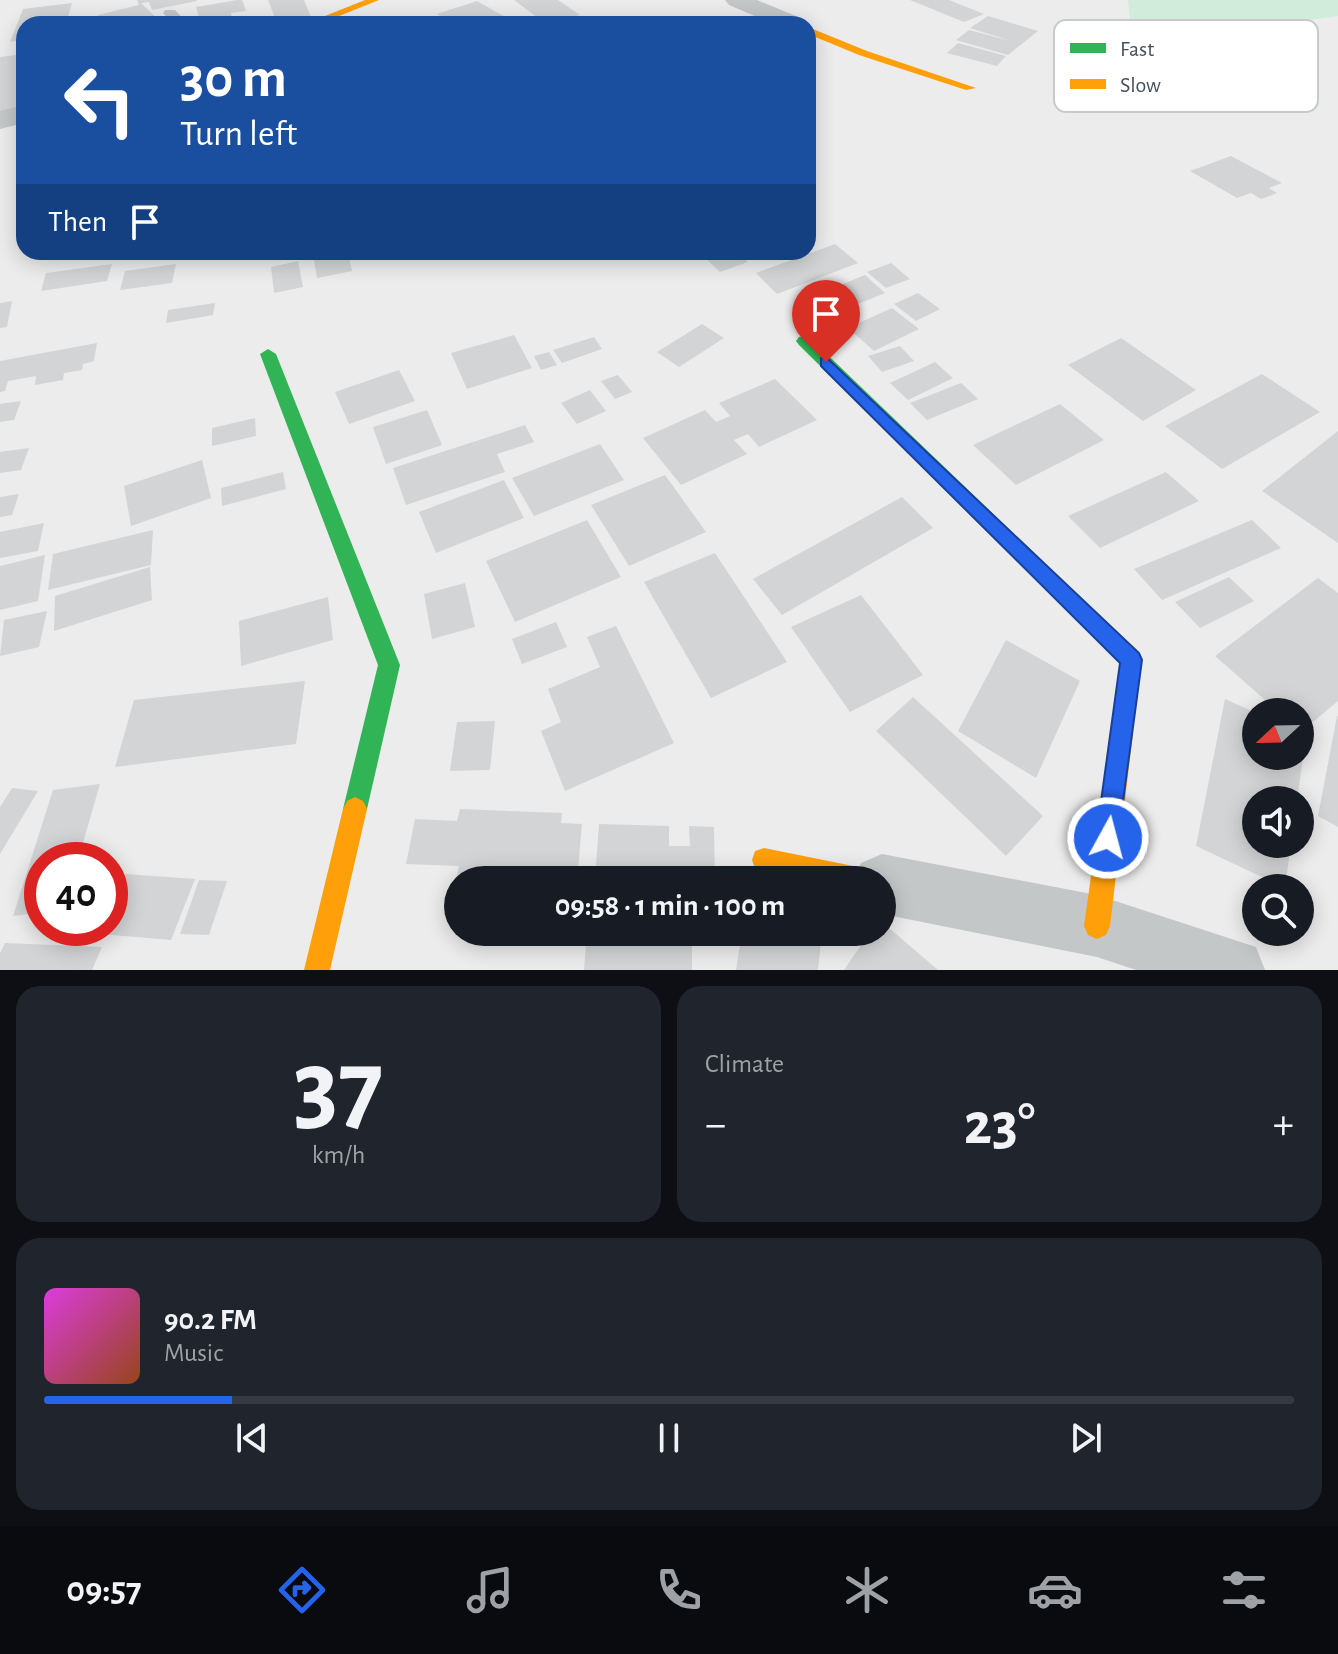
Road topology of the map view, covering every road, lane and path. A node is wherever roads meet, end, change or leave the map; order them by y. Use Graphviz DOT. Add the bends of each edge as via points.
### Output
graph roads {
  1 [pos="374,0"];
  2 [pos="737,0"];
  3 [pos="170,13"];
  4 [pos="173,16"];
  5 [pos="331,16"];
  6 [pos="775,16"];
  7 [pos="816,33"];
  8 [pos="970,88"];
  9 [pos="804,341"];
  10 [pos="268,354"];
  11 [pos="764,860"];
  12 [pos="794,866"];
  13 [pos="896,887"];
  14 [pos="1097,926"];
  15 [pos="317,970"];
  16 [pos="1233,970"];
  1 -- 5 [label="street"];
  2 -- 6 [label="street"];
  3 -- 4 [label="lane"];
  7 -- 8 [label="street"];
  9 -- 14 [label="street" via="1131,660"];
  10 -- 15 [label="street" via="389,665"];
  11 -- 12 [label="street"];
  13 -- 14 [label="street"];
  14 -- 16 [label="street"];
}
